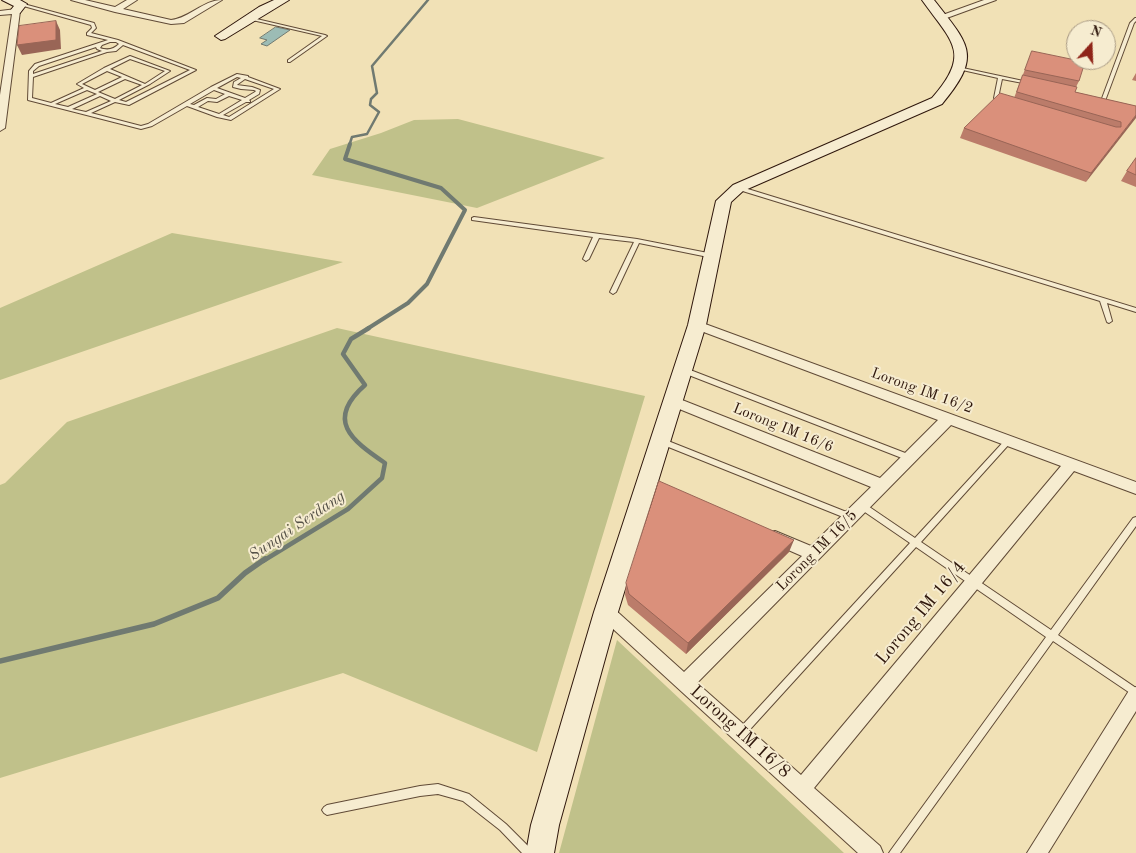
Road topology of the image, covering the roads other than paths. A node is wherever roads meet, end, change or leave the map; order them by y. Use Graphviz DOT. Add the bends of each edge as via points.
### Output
graph roads {
  1 [pos="8,0"];
  2 [pos="75,0"];
  3 [pos="133,0"];
  4 [pos="218,0"];
  5 [pos="283,0"];
  6 [pos="928,0"];
  7 [pos="992,0"];
  8 [pos="19,7"];
  9 [pos="115,10"];
  10 [pos="0,13"];
  11 [pos="941,17"];
  12 [pos="249,18"];
  13 [pos="1136,19"];
  14 [pos="221,36"];
  15 [pos="113,40"];
  16 [pos="121,43"];
  17 [pos="99,45"];
  18 [pos="106,51"];
  19 [pos="290,61"];
  20 [pos="4,68"];
  21 [pos="106,68"];
  22 [pos="960,68"];
  23 [pos="32,76"];
  24 [pos="126,76"];
  25 [pos="246,77"];
  26 [pos="1000,77"];
  27 [pos="145,85"];
  28 [pos="1038,86"];
  29 [pos="86,88"];
  30 [pos="214,88"];
  31 [pos="98,93"];
  32 [pos="229,94"];
  33 [pos="1094,99"];
  34 [pos="115,100"];
  35 [pos="247,100"];
  36 [pos="1104,101"];
  37 [pos="255,103"];
  38 [pos="1112,103"];
  39 [pos="186,104"];
  40 [pos="50,105"];
  41 [pos="228,105"];
  42 [pos="1009,105"];
  43 [pos="194,107"];
  44 [pos="235,107"];
  45 [pos="68,109"];
  46 [pos="86,114"];
  47 [pos="219,116"];
  48 [pos="0,128"];
  49 [pos="738,188"];
  50 [pos="474,219"];
  51 [pos="597,235"];
  52 [pos="637,241"];
  53 [pos="713,256"];
  54 [pos="586,259"];
  55 [pos="613,292"];
  56 [pos="1103,300"];
  57 [pos="1136,310"];
  58 [pos="1109,322"];
  59 [pos="697,325"];
  60 [pos="683,369"];
  61 [pos="672,401"];
  62 [pos="949,418"];
  63 [pos="660,440"];
  64 [pos="1009,440"];
  65 [pos="910,458"];
  66 [pos="1071,464"];
  67 [pos="646,480"];
  68 [pos="883,486"];
  69 [pos="664,488"];
  70 [pos="1136,488"];
  71 [pos="857,512"];
  72 [pos="1136,520"];
  73 [pos="761,530"];
  74 [pos="916,543"];
  75 [pos="814,554"];
  76 [pos="973,582"];
  77 [pos="606,612"];
  78 [pos="1052,635"];
  79 [pos="685,683"];
  80 [pos="1136,694"];
  81 [pos="741,734"];
  82 [pos="802,788"];
  83 [pos="327,810"];
  84 [pos="529,853"];
  85 [pos="540,853"];
  86 [pos="874,853"];
  87 [pos="894,853"];
  88 [pos="1037,853"];
  1 -- 8 [label="street"];
  2 -- 9 [label="street"];
  3 -- 9 [label="street"];
  4 -- 9 [label="street" via="176,22"];
  5 -- 12 [label="street"];
  6 -- 11 [label="street"];
  7 -- 11 [label="street"];
  8 -- 10 [label="street"];
  8 -- 15 [label="lane" via="93,24 94,28 88,34"];
  8 -- 20 [label="street"];
  11 -- 22 [label="street" via="962,47"];
  12 -- 14 [label="street"];
  12 -- 19 [label="lane" via="325,36"];
  13 -- 36 [label="lane"];
  15 -- 16 [label="lane"];
  15 -- 17 [label="lane"];
  16 -- 18 [label="lane" via="120,47"];
  16 -- 34 [label="lane" via="194,70 127,104"];
  17 -- 18 [label="lane" via="98,48"];
  17 -- 23 [label="lane" via="45,61 32,70"];
  18 -- 23 [label="lane"];
  20 -- 48 [label="street"];
  21 -- 24 [label="lane"];
  21 -- 27 [label="lane" via="131,57 168,70"];
  21 -- 29 [label="lane" via="79,83"];
  22 -- 26 [label="lane"];
  22 -- 49 [label="street" via="944,94 925,107"];
  23 -- 40 [label="lane" via="30,99"];
  24 -- 27 [label="lane"];
  24 -- 31 [label="lane"];
  25 -- 30 [label="lane" via="235,76"];
  25 -- 35 [label="lane" via="235,86 254,88 258,92"];
  25 -- 37 [label="lane" via="278,88"];
  26 -- 28 [label="lane"];
  26 -- 42 [label="lane" via="996,98"];
  27 -- 34 [label="lane"];
  29 -- 31 [label="lane"];
  29 -- 40 [label="lane"];
  30 -- 32 [label="lane"];
  30 -- 39 [label="lane"];
  31 -- 34 [label="lane"];
  31 -- 45 [label="lane"];
  32 -- 35 [label="lane"];
  32 -- 43 [label="lane"];
  33 -- 36 [label="lane"];
  34 -- 46 [label="lane"];
  35 -- 37 [label="lane"];
  35 -- 44 [label="lane"];
  36 -- 38 [label="lane"];
  37 -- 47 [label="lane" via="231,118"];
  39 -- 43 [label="lane"];
  39 -- 46 [label="lane" via="141,128"];
  40 -- 45 [label="lane"];
  41 -- 44 [label="lane"];
  43 -- 47 [label="lane"];
  44 -- 47 [label="lane"];
  45 -- 46 [label="lane"];
  49 -- 53 [label="street" via="724,201"];
  49 -- 56 [label="lane"];
  50 -- 51 [label="lane"];
  51 -- 52 [label="lane"];
  51 -- 54 [label="lane"];
  52 -- 53 [label="lane"];
  52 -- 55 [label="lane"];
  53 -- 59 [label="street"];
  56 -- 57 [label="lane"];
  56 -- 58 [label="lane"];
  59 -- 60 [label="street"];
  59 -- 62 [label="street, Lorong IM 16/2"];
  60 -- 61 [label="street"];
  60 -- 65 [label="lane"];
  61 -- 63 [label="street"];
  61 -- 68 [label="street, Lorong IM 16/6"];
  62 -- 64 [label="street, Lorong IM 16/2"];
  62 -- 65 [label="street, Lorong IM 16/5"];
  63 -- 67 [label="street"];
  63 -- 71 [label="lane"];
  64 -- 66 [label="street, Lorong IM 16/2"];
  64 -- 74 [label="lane"];
  65 -- 68 [label="street, Lorong IM 16/5"];
  66 -- 70 [label="street, Lorong IM 16/2"];
  66 -- 76 [label="street, Lorong IM 16/4"];
  67 -- 69 [label="street"];
  67 -- 77 [label="street"];
  68 -- 71 [label="street, Lorong IM 16/5"];
  71 -- 74 [label="lane"];
  71 -- 75 [label="street, Lorong IM 16/5"];
  72 -- 78 [label="lane"];
  73 -- 75 [label="street"];
  74 -- 76 [label="lane"];
  74 -- 81 [label="lane"];
  75 -- 79 [label="street, Lorong IM 16/5"];
  76 -- 78 [label="lane"];
  76 -- 82 [label="street, Lorong IM 16/4"];
  77 -- 79 [label="street, Lorong IM 16/8"];
  77 -- 85 [label="street" via="545,825"];
  78 -- 80 [label="lane"];
  78 -- 87 [label="lane"];
  79 -- 81 [label="street, Lorong IM 16/8"];
  80 -- 88 [label="street"];
  81 -- 82 [label="street, Lorong IM 16/8"];
  82 -- 86 [label="street, Lorong IM 16/8"];
  83 -- 84 [label="lane" via="438,789 466,797"];
}
